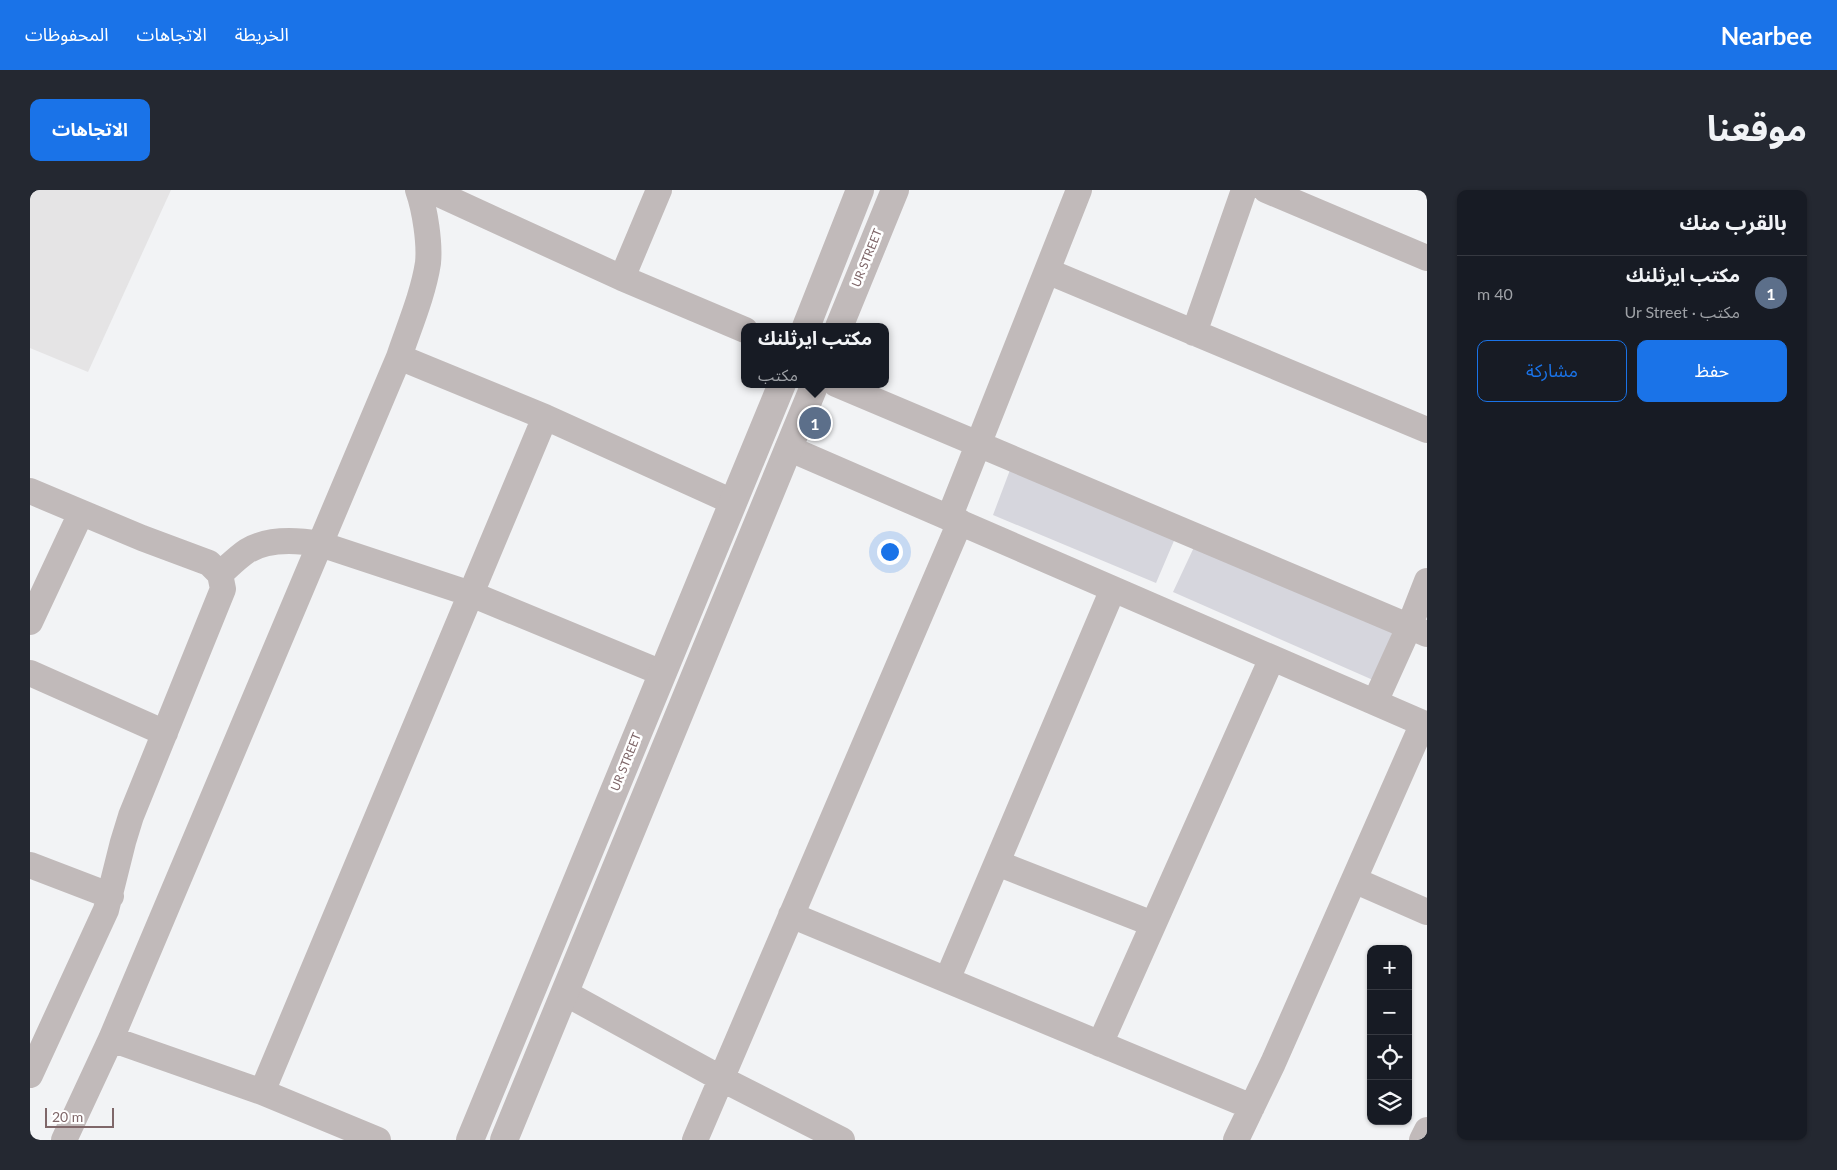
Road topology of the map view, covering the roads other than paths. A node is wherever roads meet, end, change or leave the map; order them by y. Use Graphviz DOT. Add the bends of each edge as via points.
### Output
graph roads {
  1 [pos="659,190"];
  2 [pos="860,190"];
  3 [pos="895,190"];
  4 [pos="1079,190"];
  5 [pos="1244,190"];
  6 [pos="1266,190"];
  7 [pos="436,192"];
  8 [pos="1427,258"];
  9 [pos="1047,271"];
  10 [pos="622,278"];
  11 [pos="808,323"];
  12 [pos="841,323"];
  13 [pos="741,328"];
  14 [pos="1194,333"];
  15 [pos="399,357"];
  16 [pos="780,388"];
  17 [pos="813,388"];
  18 [pos="845,388"];
  19 [pos="545,417"];
  20 [pos="1427,430"];
  21 [pos="978,445"];
  22 [pos="788,448"];
  23 [pos="30,490"];
  24 [pos="733,502"];
  25 [pos="81,513"];
  26 [pos="954,520"];
  27 [pos="320,544"];
  28 [pos="220,574"];
  29 [pos="1427,581"];
  30 [pos="1113,589"];
  31 [pos="471,594"];
  32 [pos="30,622"];
  33 [pos="1418,630"];
  34 [pos="1272,658"];
  35 [pos="30,673"];
  36 [pos="662,673"];
  37 [pos="1375,702"];
  38 [pos="1425,724"];
  39 [pos="165,733"];
  40 [pos="997,862"];
  41 [pos="30,865"];
  42 [pos="1354,880"];
  43 [pos="111,896"];
  44 [pos="1427,912"];
  45 [pos="791,915"];
  46 [pos="1153,924"];
  47 [pos="947,980"];
  48 [pos="565,993"];
  49 [pos="111,1039"];
  50 [pos="1100,1044"];
  51 [pos="30,1075"];
  52 [pos="722,1079"];
  53 [pos="262,1092"];
  54 [pos="1252,1107"];
  55 [pos="1427,1130"];
  56 [pos="64,1140"];
  57 [pos="378,1140"];
  58 [pos="470,1140"];
  59 [pos="504,1140"];
  60 [pos="695,1140"];
  61 [pos="842,1140"];
  62 [pos="1236,1140"];
  63 [pos="1422,1140"];
  1 -- 10 [label="street"];
  2 -- 11 [label="street"];
  3 -- 12 [label="street, UR STREET"];
  4 -- 9 [label="street"];
  5 -- 14 [label="street"];
  6 -- 8 [label="street"];
  7 -- 10 [label="street"];
  7 -- 15 [label="street" via="427,231 428,263"];
  9 -- 14 [label="street"];
  9 -- 21 [label="street"];
  10 -- 13 [label="street"];
  14 -- 20 [label="street"];
  15 -- 19 [label="street"];
  15 -- 27 [label="street"];
  16 -- 24 [label="street, UR STREET"];
  17 -- 22 [label="street"];
  18 -- 21 [label="street"];
  19 -- 24 [label="street"];
  19 -- 31 [label="street"];
  21 -- 26 [label="street"];
  21 -- 33 [label="street"];
  22 -- 26 [label="street"];
  22 -- 48 [label="street"];
  23 -- 25 [label="street"];
  24 -- 36 [label="street, UR STREET"];
  25 -- 28 [label="street" via="209,563"];
  25 -- 32 [label="street"];
  26 -- 30 [label="street"];
  26 -- 45 [label="street"];
  27 -- 28 [label="street" via="296,540 248,550"];
  27 -- 31 [label="street"];
  27 -- 49 [label="street"];
  28 -- 39 [label="street" via="223,589"];
  29 -- 33 [label="street"];
  30 -- 34 [label="street"];
  30 -- 40 [label="street"];
  31 -- 36 [label="street"];
  31 -- 53 [label="street"];
  33 -- 37 [label="street"];
  34 -- 37 [label="street"];
  34 -- 46 [label="street"];
  35 -- 39 [label="street"];
  36 -- 58 [label="street, UR STREET"];
  37 -- 38 [label="street"];
  38 -- 42 [label="street"];
  39 -- 43 [label="street" via="131,816"];
  40 -- 46 [label="street"];
  40 -- 47 [label="street"];
  41 -- 43 [label="street"];
  42 -- 44 [label="street"];
  42 -- 54 [label="street"];
  43 -- 51 [label="street"];
  45 -- 47 [label="street"];
  45 -- 52 [label="street"];
  46 -- 50 [label="street"];
  47 -- 50 [label="street"];
  48 -- 52 [label="street"];
  48 -- 59 [label="street"];
  49 -- 53 [label="street"];
  49 -- 56 [label="street"];
  50 -- 54 [label="street"];
  52 -- 60 [label="street"];
  52 -- 61 [label="street"];
  53 -- 57 [label="street"];
  54 -- 62 [label="street"];
  55 -- 63 [label="street"];
}
